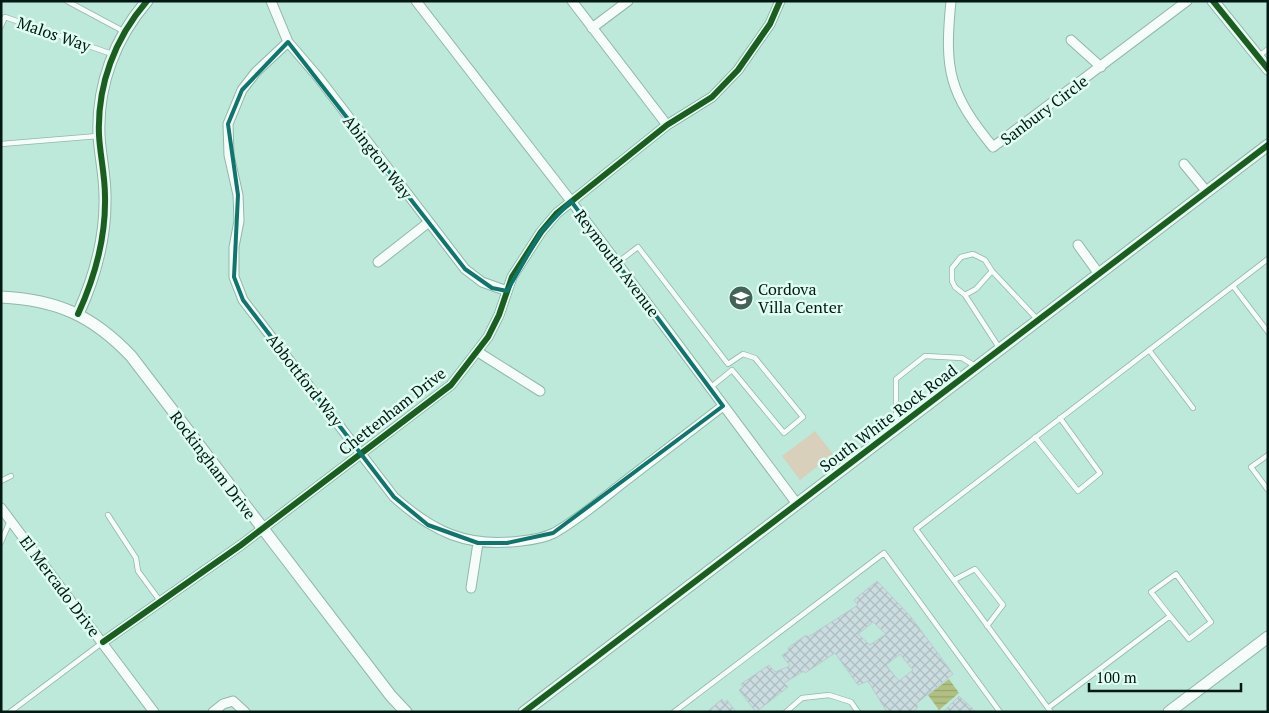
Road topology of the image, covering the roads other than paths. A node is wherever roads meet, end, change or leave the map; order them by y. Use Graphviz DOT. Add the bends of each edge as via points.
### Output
graph roads {
  1 [pos="67,1"];
  2 [pos="147,1"];
  3 [pos="271,1"];
  4 [pos="416,1"];
  5 [pos="572,1"];
  6 [pos="628,1"];
  7 [pos="780,1"];
  8 [pos="951,1"];
  9 [pos="1187,1"];
  10 [pos="1214,1"];
  11 [pos="1,26"];
  12 [pos="592,28"];
  13 [pos="125,32"];
  14 [pos="1071,40"];
  15 [pos="288,42"];
  16 [pos="1268,49"];
  17 [pos="113,55"];
  18 [pos="1258,57"];
  19 [pos="1101,67"];
  20 [pos="1268,70"];
  21 [pos="667,125"];
  22 [pos="99,136"];
  23 [pos="1,144"];
  24 [pos="1268,145"];
  25 [pos="1184,164"];
  26 [pos="1207,192"];
  27 [pos="571,201"];
  28 [pos="429,222"];
  29 [pos="1078,246"];
  30 [pos="1268,259"];
  31 [pos="378,262"];
  32 [pos="617,262"];
  33 [pos="992,271"];
  34 [pos="1099,274"];
  35 [pos="1233,286"];
  36 [pos="507,291"];
  37 [pos="965,294"];
  38 [pos="1,297"];
  39 [pos="78,314"];
  40 [pos="1038,320"];
  41 [pos="1268,332"];
  42 [pos="1000,349"];
  43 [pos="1149,350"];
  44 [pos="478,352"];
  45 [pos="728,364"];
  46 [pos="976,367"];
  47 [pos="732,370"];
  48 [pos="710,388"];
  49 [pos="540,390"];
  50 [pos="724,406"];
  51 [pos="1193,408"];
  52 [pos="1060,418"];
  53 [pos="896,429"];
  54 [pos="1035,437"];
  55 [pos="361,452"];
  56 [pos="1268,455"];
  57 [pos="11,476"];
  58 [pos="1,482"];
  59 [pos="1268,490"];
  60 [pos="797,504"];
  61 [pos="1,508"];
  62 [pos="108,515"];
  63 [pos="10,521"];
  64 [pos="262,528"];
  65 [pos="1,542"];
  66 [pos="478,543"];
  67 [pos="954,580"];
  68 [pos="471,588"];
  69 [pos="160,601"];
  70 [pos="1170,616"];
  71 [pos="987,626"];
  72 [pos="1268,637"];
  73 [pos="103,642"];
  74 [pos="1050,710"];
  75 [pos="10,712"];
  76 [pos="154,712"];
  77 [pos="213,712"];
  78 [pos="245,712"];
  79 [pos="406,712"];
  80 [pos="524,712"];
  81 [pos="674,712"];
  82 [pos="786,712"];
  83 [pos="858,712"];
  84 [pos="1000,712"];
  85 [pos="1169,712"];
  1 -- 13 [label="lane, Malos Way"];
  2 -- 13 [label="street"];
  3 -- 15 [label="street, Abington Way"];
  4 -- 27 [label="street, Reymouth Avenue"];
  5 -- 12 [label="street"];
  6 -- 12 [label="street"];
  7 -- 21 [label="street, Chettenham Drive" via="770,24 738,70 712,97"];
  8 -- 19 [label="street, Sanbury Circle" via="948,49 954,85 969,118 993,148"];
  9 -- 19 [label="street, Sanbury Circle"];
  10 -- 18 [label="street"];
  11 -- 17 [label="lane, Malos Way" via="5,17"];
  12 -- 21 [label="street"];
  13 -- 17 [label="street"];
  14 -- 19 [label="street, Sanbury Circle"];
  15 -- 28 [label="street, Abington Way" via="318,76"];
  15 -- 55 [label="street, Abbottford Way" via="242,90 228,124 229,155 238,195 234,277 243,300"];
  16 -- 18 [label="lane"];
  17 -- 22 [label="street" via="102,92"];
  18 -- 20 [label="street"];
  21 -- 27 [label="street, Chettenham Drive"];
  22 -- 23 [label="lane"];
  22 -- 39 [label="street" via="104,221 94,274"];
  24 -- 26 [label="street, South White Rock Road"];
  25 -- 26 [label="street"];
  26 -- 34 [label="street, South White Rock Road"];
  27 -- 32 [label="street, Reymouth Avenue"];
  27 -- 36 [label="street, Chettenham Drive" via="541,232 512,277"];
  28 -- 31 [label="street"];
  28 -- 36 [label="street, Abington Way" via="473,276 492,288"];
  29 -- 34 [label="street"];
  30 -- 35 [label="lane"];
  32 -- 45 [label="lane" via="638,247"];
  32 -- 48 [label="street, Reymouth Avenue"];
  33 -- 37 [label="lane" via="976,289"];
  33 -- 37 [label="lane" via="980,256 967,255 956,262 952,281 954,287"];
  33 -- 40 [label="lane"];
  34 -- 40 [label="street, South White Rock Road"];
  35 -- 41 [label="lane"];
  35 -- 43 [label="lane"];
  36 -- 44 [label="street, Chettenham Drive" via="499,315"];
  37 -- 42 [label="lane"];
  38 -- 39 [label="street, Rockingham Drive" via="43,302"];
  39 -- 64 [label="street, Rockingham Drive" via="98,326 131,356"];
  40 -- 42 [label="street, South White Rock Road"];
  42 -- 46 [label="street, South White Rock Road"];
  43 -- 51 [label="lane"];
  43 -- 52 [label="lane"];
  44 -- 49 [label="street"];
  44 -- 55 [label="street, Chettenham Drive" via="451,385"];
  45 -- 47 [label="lane"];
  45 -- 47 [label="lane" via="743,354 755,358 803,417 784,433"];
  46 -- 53 [label="street, South White Rock Road"];
  46 -- 53 [label="lane" via="962,358 925,356 896,379"];
  47 -- 48 [label="lane"];
  48 -- 50 [label="street, Reymouth Avenue"];
  50 -- 60 [label="street, Reymouth Avenue"];
  50 -- 66 [label="street, Abbottford Way" via="553,533 531,540"];
  52 -- 54 [label="lane"];
  52 -- 54 [label="lane" via="1100,473 1078,491"];
  53 -- 60 [label="street, South White Rock Road"];
  54 -- 67 [label="lane" via="916,529"];
  55 -- 64 [label="street, Chettenham Drive"];
  55 -- 66 [label="street, Abbottford Way" via="394,497 418,518 441,531"];
  56 -- 59 [label="lane" via="1251,467"];
  57 -- 58 [label="lane"];
  60 -- 80 [label="street, South White Rock Road"];
  61 -- 63 [label="street, El Mercado Drive"];
  62 -- 69 [label="lane" via="136,558 138,571"];
  63 -- 65 [label="lane"];
  63 -- 73 [label="street, El Mercado Drive"];
  64 -- 69 [label="street, Chettenham Drive"];
  64 -- 79 [label="street, Rockingham Drive"];
  66 -- 68 [label="street"];
  67 -- 71 [label="lane"];
  67 -- 71 [label="lane" via="975,569 1003,605"];
  69 -- 73 [label="street, Chettenham Drive"];
  70 -- 70 [label="lane" via="1189,639 1211,622 1176,574 1152,592"];
  70 -- 74 [label="lane"];
  71 -- 74 [label="lane"];
  72 -- 85 [label="street"];
  73 -- 75 [label="lane, Chettenham Drive"];
  73 -- 76 [label="street, El Mercado Drive"];
  77 -- 78 [label="street" via="234,701"];
  81 -- 84 [label="lane" via="884,553"];
  82 -- 83 [label="lane" via="802,698 829,695 851,702"];
}
